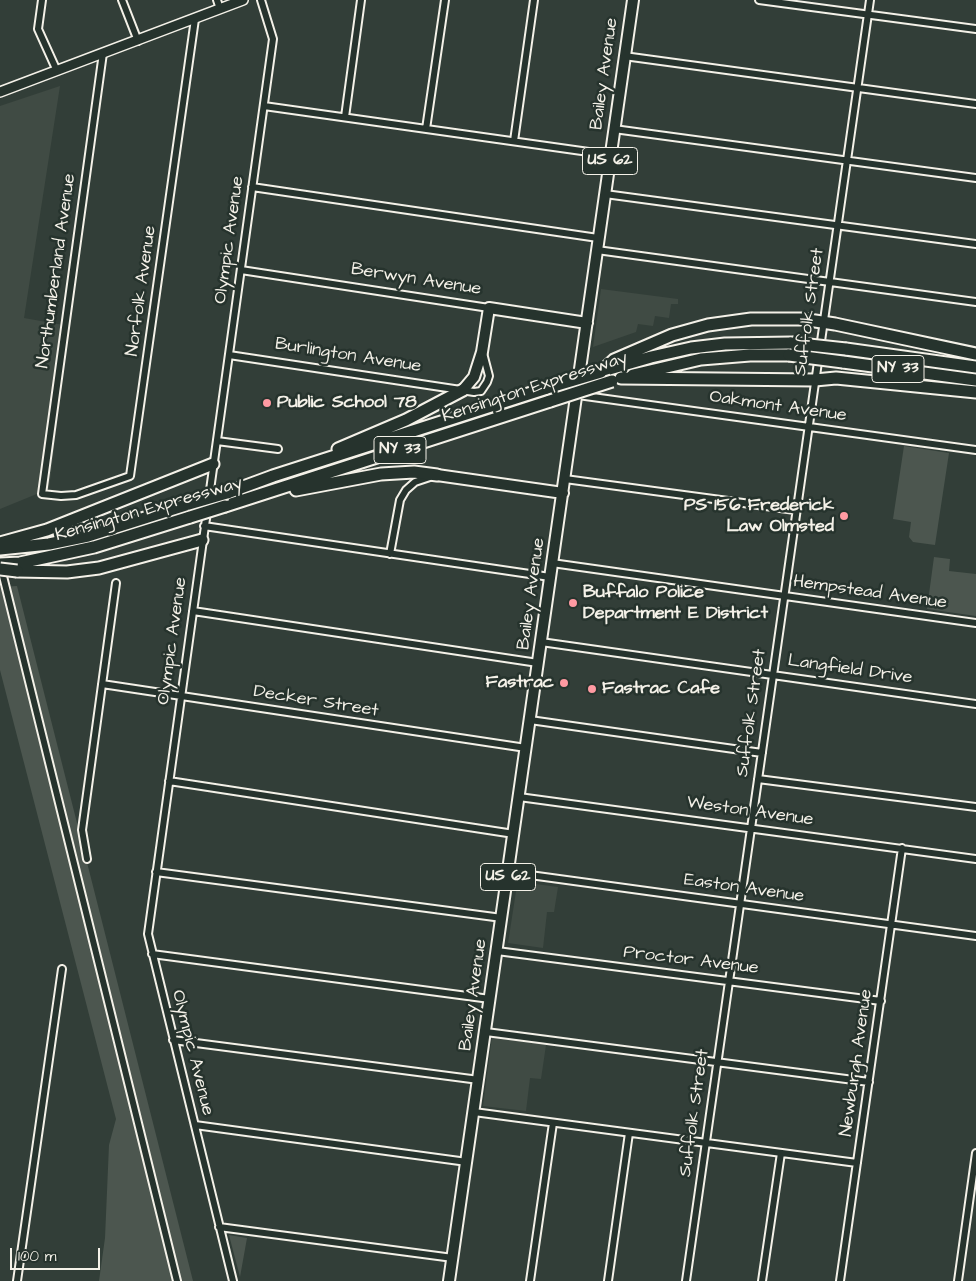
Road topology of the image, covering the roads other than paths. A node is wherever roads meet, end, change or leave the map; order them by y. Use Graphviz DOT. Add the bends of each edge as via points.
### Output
graph roads {
  1 [pos="42,0"];
  2 [pos="122,0"];
  3 [pos="243,0"];
  4 [pos="261,0"];
  5 [pos="361,0"];
  6 [pos="445,0"];
  7 [pos="534,0"];
  8 [pos="632,0"];
  9 [pos="759,0"];
  10 [pos="870,0"];
  11 [pos="219,4"];
  12 [pos="868,15"];
  13 [pos="195,19"];
  14 [pos="976,29"];
  15 [pos="138,40"];
  16 [pos="103,53"];
  17 [pos="624,56"];
  18 [pos="57,71"];
  19 [pos="858,88"];
  20 [pos="0,92"];
  21 [pos="976,104"];
  22 [pos="264,106"];
  23 [pos="344,117"];
  24 [pos="426,129"];
  25 [pos="614,129"];
  26 [pos="514,141"];
  27 [pos="610,155"];
  28 [pos="848,161"];
  29 [pos="976,178"];
  30 [pos="252,187"];
  31 [pos="605,194"];
  32 [pos="838,226"];
  33 [pos="598,238"];
  34 [pos="976,244"];
  35 [pos="597,250"];
  36 [pos="241,270"];
  37 [pos="829,282"];
  38 [pos="976,302"];
  39 [pos="489,308"];
  40 [pos="823,322"];
  41 [pos="587,323"];
  42 [pos="976,354"];
  43 [pos="229,355"];
  44 [pos="615,363"];
  45 [pos="976,367"];
  46 [pos="616,379"];
  47 [pos="815,380"];
  48 [pos="976,380"];
  49 [pos="463,390"];
  50 [pos="976,392"];
  51 [pos="576,395"];
  52 [pos="809,427"];
  53 [pos="217,441"];
  54 [pos="278,449"];
  55 [pos="976,450"];
  56 [pos="213,464"];
  57 [pos="437,475"];
  58 [pos="273,476"];
  59 [pos="564,479"];
  60 [pos="562,493"];
  61 [pos="42,494"];
  62 [pos="250,499"];
  63 [pos="796,510"];
  64 [pos="204,526"];
  65 [pos="202,540"];
  66 [pos="0,543"];
  67 [pos="14,544"];
  68 [pos="0,549"];
  69 [pos="390,554"];
  70 [pos="552,563"];
  71 [pos="0,564"];
  72 [pos="18,567"];
  73 [pos="0,569"];
  74 [pos="550,577"];
  75 [pos="116,583"];
  76 [pos="784,595"];
  77 [pos="8,597"];
  78 [pos="0,599"];
  79 [pos="193,611"];
  80 [pos="976,623"];
  81 [pos="541,642"];
  82 [pos="538,663"];
  83 [pos="773,674"];
  84 [pos="102,684"];
  85 [pos="181,696"];
  86 [pos="976,704"];
  87 [pos="530,720"];
  88 [pos="526,748"];
  89 [pos="762,752"];
  90 [pos="758,779"];
  91 [pos="169,782"];
  92 [pos="519,797"];
  93 [pos="976,808"];
  94 [pos="751,828"];
  95 [pos="514,834"];
  96 [pos="902,848"];
  97 [pos="976,858"];
  98 [pos="87,859"];
  99 [pos="156,872"];
  100 [pos="508,872"];
  101 [pos="740,904"];
  102 [pos="502,918"];
  103 [pos="892,925"];
  104 [pos="976,936"];
  105 [pos="497,951"];
  106 [pos="152,954"];
  107 [pos="62,969"];
  108 [pos="729,981"];
  109 [pos="490,1000"];
  110 [pos="881,1001"];
  111 [pos="486,1032"];
  112 [pos="173,1040"];
  113 [pos="717,1062"];
  114 [pos="479,1080"];
  115 [pos="869,1082"];
  116 [pos="474,1112"];
  117 [pos="553,1123"];
  118 [pos="195,1126"];
  119 [pos="629,1133"];
  120 [pos="705,1143"];
  121 [pos="781,1153"];
  122 [pos="976,1153"];
  123 [pos="467,1162"];
  124 [pos="857,1163"];
  125 [pos="219,1227"];
  126 [pos="453,1258"];
  127 [pos="18,1281"];
  128 [pos="177,1281"];
  129 [pos="233,1281"];
  130 [pos="449,1281"];
  131 [pos="530,1281"];
  132 [pos="608,1281"];
  133 [pos="686,1281"];
  134 [pos="762,1281"];
  135 [pos="840,1281"];
  136 [pos="958,1281"];
  1 -- 18 [label="street" via="38,29"];
  2 -- 15 [label="street"];
  3 -- 11 [label="street"];
  4 -- 22 [label="street, Olympic Avenue" via="273,36"];
  5 -- 23 [label="street"];
  6 -- 24 [label="street"];
  7 -- 26 [label="street"];
  8 -- 17 [label="main road, Bailey Avenue / US 62"];
  9 -- 12 [label="street"];
  10 -- 12 [label="street, Suffolk Street"];
  11 -- 13 [label="street"];
  12 -- 14 [label="street"];
  12 -- 19 [label="street, Suffolk Street"];
  13 -- 15 [label="street"];
  13 -- 61 [label="street, Norfolk Avenue" via="130,476 76,495"];
  15 -- 16 [label="street"];
  16 -- 18 [label="street"];
  16 -- 61 [label="street, Northumberland Avenue"];
  17 -- 19 [label="street"];
  17 -- 25 [label="main road, Bailey Avenue / US 62"];
  18 -- 20 [label="street"];
  19 -- 21 [label="street"];
  19 -- 28 [label="street, Suffolk Street"];
  22 -- 23 [label="street"];
  22 -- 30 [label="street, Olympic Avenue"];
  23 -- 24 [label="street"];
  24 -- 26 [label="street"];
  25 -- 27 [label="main road, Bailey Avenue / US 62"];
  25 -- 28 [label="street"];
  26 -- 27 [label="street"];
  27 -- 31 [label="main road, Bailey Avenue / US 62"];
  28 -- 29 [label="street"];
  28 -- 32 [label="street, Suffolk Street"];
  30 -- 33 [label="street"];
  30 -- 36 [label="street, Olympic Avenue"];
  31 -- 32 [label="street"];
  31 -- 33 [label="main road, Bailey Avenue / US 62"];
  32 -- 34 [label="street"];
  32 -- 37 [label="street, Suffolk Street"];
  33 -- 35 [label="main road, Bailey Avenue / US 62"];
  35 -- 37 [label="street"];
  35 -- 41 [label="main road, Bailey Avenue / US 62"];
  36 -- 39 [label="street, Berwyn Avenue"];
  36 -- 43 [label="street, Olympic Avenue"];
  37 -- 38 [label="street"];
  37 -- 40 [label="street, Suffolk Street"];
  39 -- 41 [label="main road, Berwyn Avenue"];
  39 -- 49 [label="main road" via="474,378"];
  40 -- 42 [label="highway"];
  40 -- 44 [label="highway" via="772,318 730,321 672,335"];
  40 -- 47 [label="street, Suffolk Street"];
  41 -- 51 [label="main road, Bailey Avenue / US 62"];
  43 -- 49 [label="street, Burlington Avenue"];
  43 -- 53 [label="street, Olympic Avenue"];
  44 -- 45 [label="highway, Kensington Expressway / NY 33, bridge" via="725,344 791,343"];
  44 -- 58 [label="highway, Kensington Expressway / NY 33, bridge" via="601,372"];
  46 -- 47 [label="highway"];
  46 -- 48 [label="highway, Kensington Expressway / NY 33, bridge" via="701,359 789,355"];
  46 -- 62 [label="highway, Kensington Expressway / NY 33, bridge"];
  47 -- 50 [label="highway" via="844,379"];
  47 -- 52 [label="street, Suffolk Street"];
  49 -- 58 [label="highway" via="406,420"];
  51 -- 52 [label="street, Oakmont Avenue"];
  51 -- 59 [label="main road, Bailey Avenue / US 62"];
  52 -- 55 [label="street, Oakmont Avenue"];
  52 -- 63 [label="street, Suffolk Street"];
  53 -- 54 [label="street"];
  53 -- 56 [label="street, Olympic Avenue"];
  56 -- 64 [label="street, Olympic Avenue"];
  56 -- 67 [label="highway"];
  57 -- 60 [label="main road"];
  57 -- 62 [label="highway" via="414,472 381,474"];
  57 -- 69 [label="street" via="416,482 406,490 397,511"];
  58 -- 67 [label="highway, Kensington Expressway / NY 33, bridge" via="88,536 49,544"];
  59 -- 60 [label="main road, Bailey Avenue / US 62"];
  59 -- 63 [label="street"];
  60 -- 70 [label="main road, Bailey Avenue / US 62"];
  62 -- 72 [label="highway, Kensington Expressway / NY 33, bridge"];
  63 -- 76 [label="street, Suffolk Street"];
  64 -- 65 [label="street, Olympic Avenue"];
  64 -- 69 [label="street"];
  65 -- 72 [label="highway" via="98,568 67,572"];
  65 -- 79 [label="street, Olympic Avenue"];
  66 -- 67 [label="highway"];
  67 -- 68 [label="highway, Kensington Expressway / NY 33"];
  69 -- 74 [label="street"];
  70 -- 74 [label="main road, Bailey Avenue / US 62"];
  70 -- 76 [label="street, Hempstead Avenue"];
  71 -- 72 [label="highway, Kensington Expressway / NY 33"];
  71 -- 77 [label="street"];
  72 -- 73 [label="highway, bridge"];
  74 -- 81 [label="main road, Bailey Avenue / US 62"];
  75 -- 84 [label="street"];
  76 -- 80 [label="street, Hempstead Avenue"];
  76 -- 83 [label="street, Suffolk Street"];
  77 -- 78 [label="street"];
  77 -- 128 [label="street"];
  79 -- 82 [label="street"];
  79 -- 85 [label="street, Olympic Avenue"];
  81 -- 82 [label="main road, Bailey Avenue / US 62"];
  81 -- 83 [label="street, Langfield Drive"];
  82 -- 87 [label="main road, Bailey Avenue / US 62"];
  83 -- 86 [label="street, Langfield Drive"];
  83 -- 89 [label="street, Suffolk Street"];
  84 -- 85 [label="street, Decker Street"];
  84 -- 98 [label="street" via="82,830"];
  85 -- 88 [label="street, Decker Street"];
  85 -- 91 [label="street, Olympic Avenue"];
  87 -- 88 [label="main road, Bailey Avenue / US 62"];
  87 -- 89 [label="street"];
  88 -- 92 [label="main road, Bailey Avenue / US 62"];
  89 -- 90 [label="street, Suffolk Street"];
  90 -- 93 [label="street"];
  90 -- 94 [label="street, Suffolk Street"];
  91 -- 95 [label="street"];
  91 -- 99 [label="street, Olympic Avenue"];
  92 -- 94 [label="street, Weston Avenue"];
  92 -- 95 [label="main road, Bailey Avenue / US 62"];
  94 -- 96 [label="street, Weston Avenue"];
  94 -- 101 [label="street, Suffolk Street"];
  95 -- 100 [label="main road, Bailey Avenue / US 62"];
  96 -- 97 [label="street, Weston Avenue"];
  96 -- 103 [label="street, Newburgh Avenue"];
  99 -- 102 [label="street"];
  99 -- 106 [label="street, Olympic Avenue" via="148,931"];
  100 -- 101 [label="street, Easton Avenue"];
  100 -- 102 [label="main road, Bailey Avenue / US 62"];
  101 -- 103 [label="street, Easton Avenue"];
  101 -- 108 [label="street, Suffolk Street"];
  102 -- 105 [label="main road, Bailey Avenue / US 62"];
  103 -- 104 [label="street, Easton Avenue"];
  103 -- 110 [label="street, Newburgh Avenue"];
  105 -- 108 [label="street, Proctor Avenue"];
  105 -- 109 [label="main road, Bailey Avenue / US 62"];
  106 -- 109 [label="street"];
  106 -- 112 [label="street, Olympic Avenue"];
  107 -- 127 [label="street"];
  108 -- 110 [label="street, Proctor Avenue"];
  108 -- 113 [label="street, Suffolk Street"];
  109 -- 111 [label="main road, Bailey Avenue / US 62"];
  110 -- 115 [label="street, Newburgh Avenue"];
  111 -- 113 [label="street"];
  111 -- 114 [label="main road, Bailey Avenue / US 62"];
  112 -- 114 [label="street"];
  112 -- 118 [label="street, Olympic Avenue"];
  113 -- 115 [label="street"];
  113 -- 120 [label="street, Suffolk Street"];
  114 -- 116 [label="main road, Bailey Avenue / US 62"];
  115 -- 124 [label="street, Newburgh Avenue"];
  116 -- 117 [label="street"];
  116 -- 123 [label="main road, Bailey Avenue / US 62"];
  117 -- 119 [label="street"];
  117 -- 131 [label="street"];
  118 -- 123 [label="street"];
  118 -- 125 [label="street, Olympic Avenue"];
  119 -- 120 [label="street"];
  119 -- 132 [label="street"];
  120 -- 121 [label="street"];
  120 -- 133 [label="street, Suffolk Street"];
  121 -- 124 [label="street"];
  121 -- 134 [label="street"];
  122 -- 136 [label="street"];
  123 -- 126 [label="main road, Bailey Avenue / US 62"];
  124 -- 135 [label="street, Newburgh Avenue"];
  125 -- 126 [label="street"];
  125 -- 129 [label="street, Olympic Avenue"];
  126 -- 130 [label="main road, Bailey Avenue / US 62"];
}
